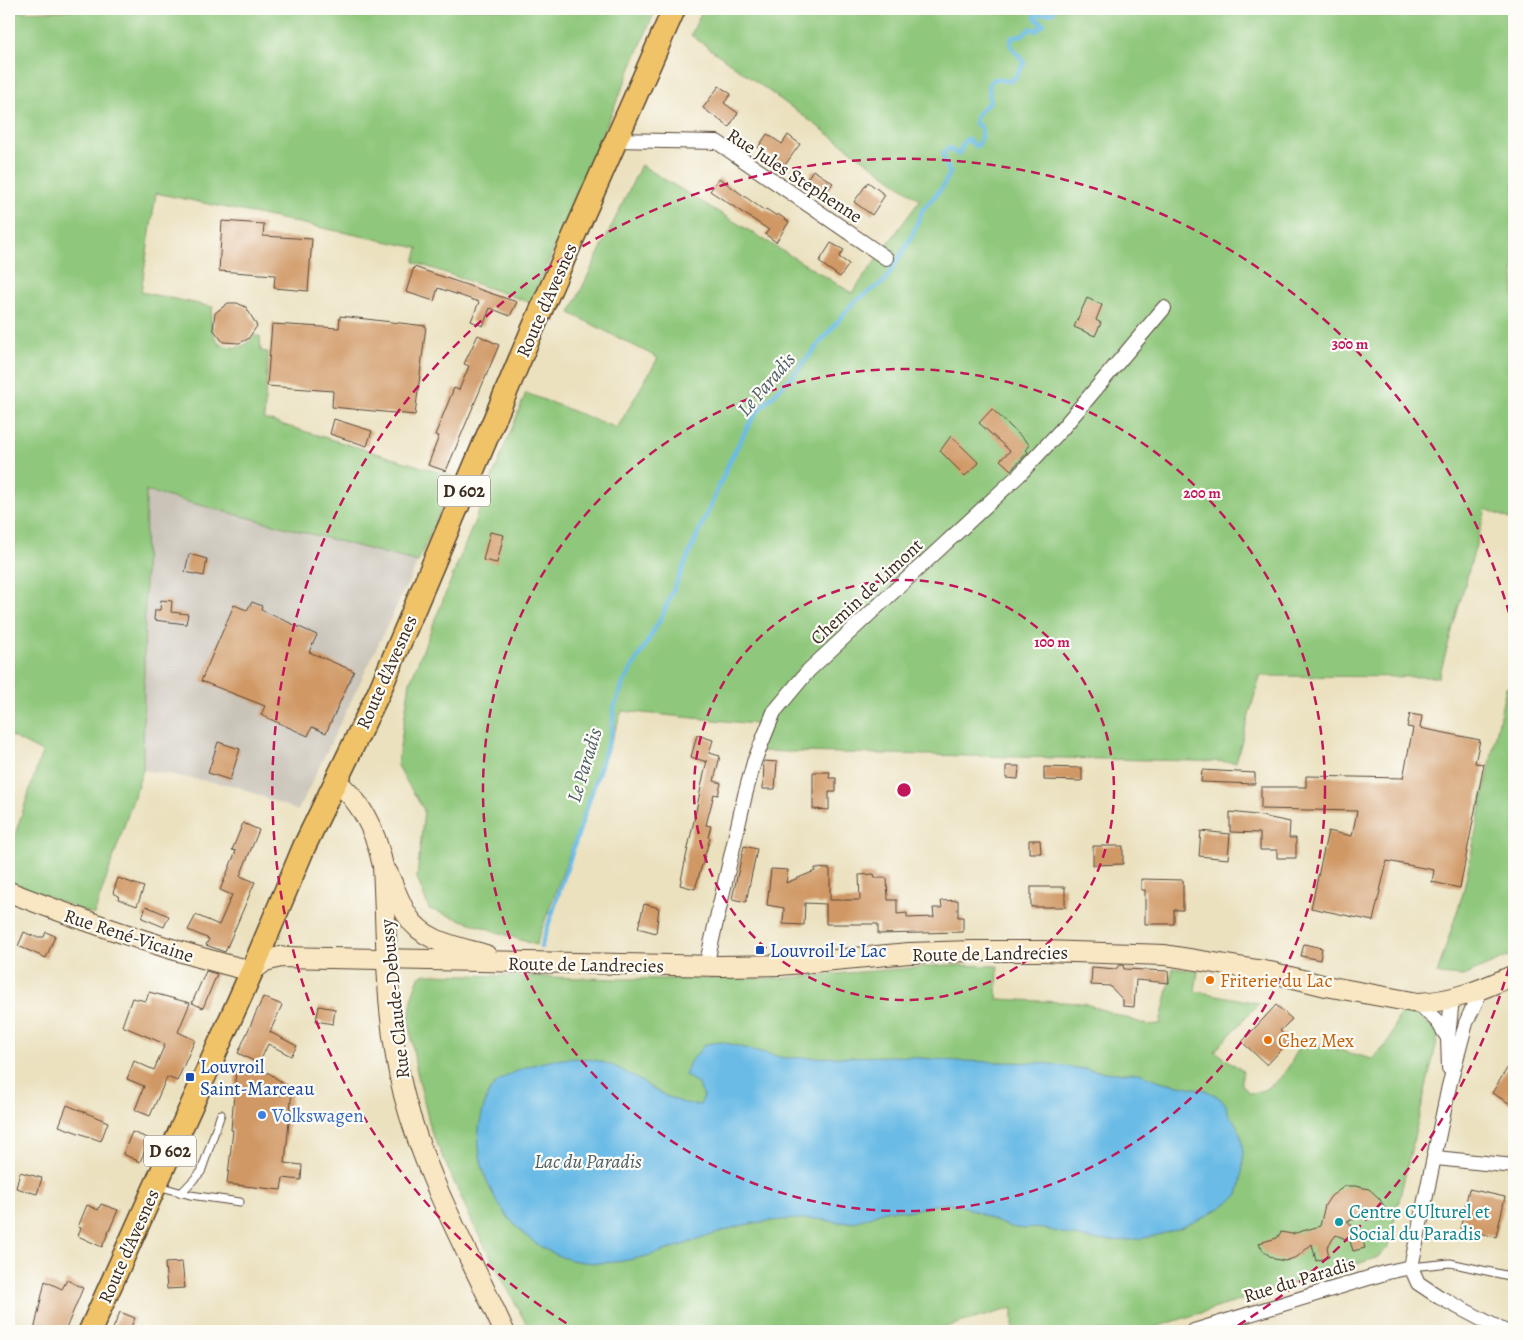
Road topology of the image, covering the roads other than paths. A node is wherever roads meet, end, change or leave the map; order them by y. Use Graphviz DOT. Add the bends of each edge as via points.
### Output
graph roads {
  1 [pos="674,9"];
  2 [pos="616,140"];
  3 [pos="886,258"];
  4 [pos="1164,308"];
  5 [pos="335,781"];
  6 [pos="383,866"];
  7 [pos="9,892"];
  8 [pos="388,959"];
  9 [pos="514,962"];
  10 [pos="706,966"];
  11 [pos="252,971"];
  12 [pos="1514,975"];
  13 [pos="1481,990"];
  14 [pos="1452,998"];
  15 [pos="1418,1003"];
  16 [pos="1448,1038"];
  17 [pos="1449,1086"];
  18 [pos="221,1114"];
  19 [pos="1436,1158"];
  20 [pos="1514,1166"];
  21 [pos="155,1185"];
  22 [pos="181,1193"];
  23 [pos="240,1202"];
  24 [pos="1411,1266"];
  25 [pos="1514,1277"];
  26 [pos="90,1331"];
  27 [pos="504,1331"];
  28 [pos="1194,1331"];
  29 [pos="1504,1331"];
  1 -- 2 [label="main road, Route d'Avesnes / D 602"];
  2 -- 3 [label="street, Rue Jules Stephenne" via="717,142"];
  2 -- 5 [label="main road, Route d'Avesnes / D 602" via="378,692"];
  4 -- 10 [label="street, Chemin de Limont" via="1019,475 809,670 774,712 750,778"];
  5 -- 6 [label="main road, Rue Claude-Debussy" via="349,792 361,809 378,843"];
  5 -- 11 [label="main road, Route d'Avesnes / D 602"];
  6 -- 8 [label="main road, Rue Claude-Debussy"];
  6 -- 9 [label="main road" via="406,914 416,927 442,942"];
  7 -- 11 [label="main road, Rue René-Vicaine" via="88,923 193,957"];
  8 -- 9 [label="main road, Route de Landrecies"];
  8 -- 11 [label="main road, Route de Landrecies" via="280,957 265,961"];
  8 -- 27 [label="main road, Rue Claude-Debussy" via="398,1062 416,1133 451,1220"];
  9 -- 10 [label="main road, Route de Landrecies"];
  10 -- 15 [label="main road, Route de Landrecies" via="780,965 909,953 973,951 1165,955"];
  11 -- 21 [label="main road, Route d'Avesnes / D 602"];
  12 -- 13 [label="main road, Route de Landrecies"];
  13 -- 14 [label="main road, Route de Landrecies"];
  13 -- 17 [label="street" via="1466,1023"];
  14 -- 15 [label="main road, Route de Landrecies"];
  14 -- 16 [label="street"];
  15 -- 16 [label="street" via="1438,1022"];
  16 -- 17 [label="street"];
  17 -- 19 [label="street"];
  18 -- 22 [label="lane" via="202,1172"];
  19 -- 20 [label="street"];
  19 -- 24 [label="street"];
  21 -- 22 [label="lane"];
  21 -- 26 [label="main road, Route d'Avesnes / D 602"];
  22 -- 23 [label="lane"];
  24 -- 25 [label="lane" via="1450,1263"];
  24 -- 28 [label="street, Rue du Paradis"];
  24 -- 29 [label="street" via="1418,1283"];
}
